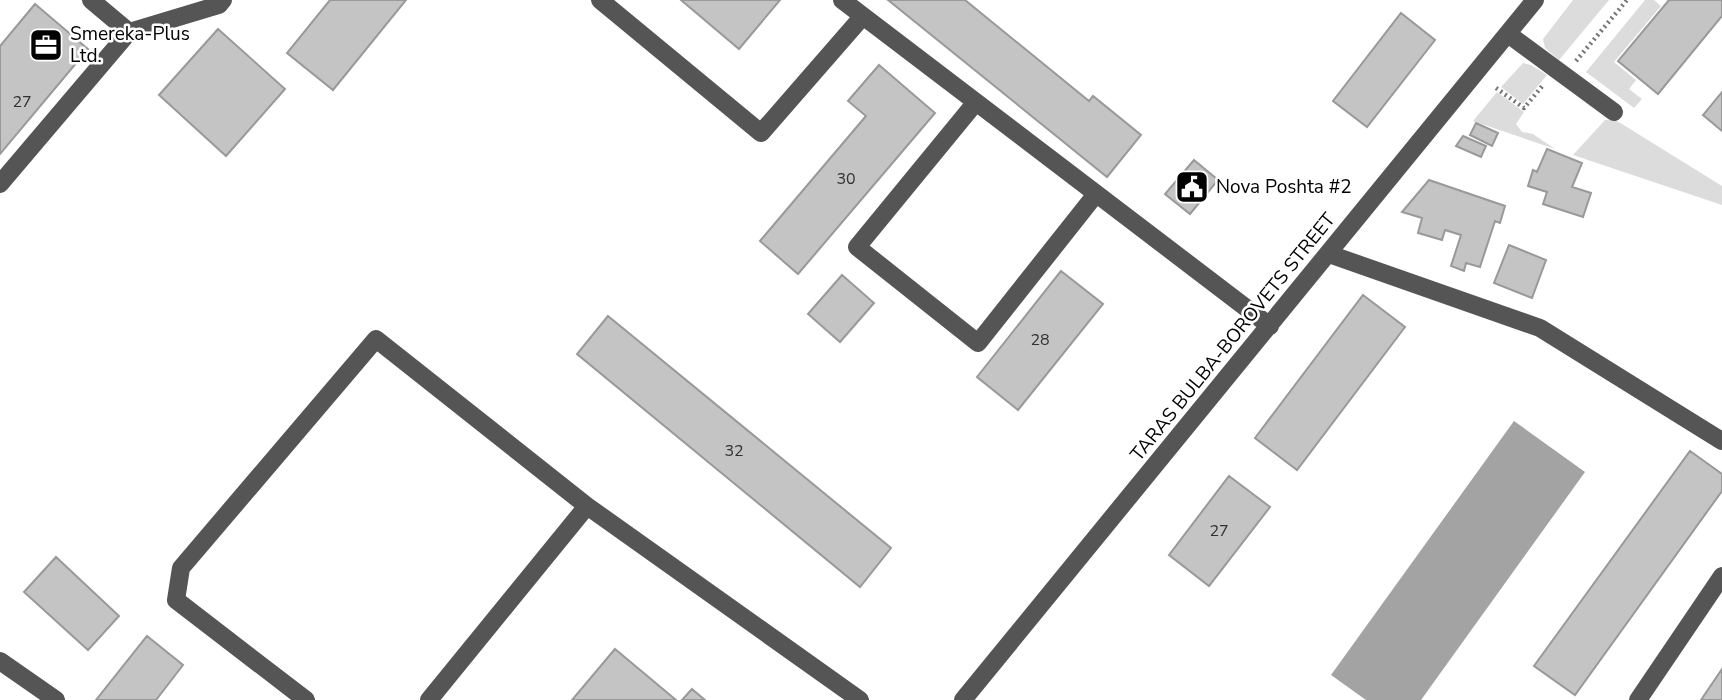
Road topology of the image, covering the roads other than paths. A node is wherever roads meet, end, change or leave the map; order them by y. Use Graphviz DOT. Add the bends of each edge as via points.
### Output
graph roads {
  1 [pos="90,0"];
  2 [pos="223,0"];
  3 [pos="600,0"];
  4 [pos="842,0"];
  5 [pos="1535,0"];
  6 [pos="863,16"];
  7 [pos="129,32"];
  8 [pos="1508,34"];
  9 [pos="976,102"];
  10 [pos="1614,112"];
  11 [pos="0,184"];
  12 [pos="1096,194"];
  13 [pos="1329,254"];
  14 [pos="1270,326"];
  15 [pos="1722,441"];
  16 [pos="587,506"];
  17 [pos="1722,576"];
  18 [pos="0,661"];
  19 [pos="56,700"];
  20 [pos="306,700"];
  21 [pos="429,700"];
  22 [pos="860,700"];
  23 [pos="963,700"];
  24 [pos="1639,700"];
  1 -- 7 [label="street"];
  2 -- 7 [label="street"];
  3 -- 6 [label="street" via="761,133"];
  4 -- 6 [label="street"];
  5 -- 8 [label="street, TARAS BULBA-BOROVETS STREET"];
  6 -- 9 [label="street"];
  7 -- 11 [label="street"];
  8 -- 10 [label="street"];
  8 -- 13 [label="street, TARAS BULBA-BOROVETS STREET"];
  9 -- 12 [label="street"];
  9 -- 12 [label="street" via="857,247 978,343"];
  12 -- 14 [label="street"];
  13 -- 14 [label="street, TARAS BULBA-BOROVETS STREET"];
  13 -- 15 [label="street" via="1540,328"];
  14 -- 23 [label="street, TARAS BULBA-BOROVETS STREET"];
  16 -- 20 [label="street" via="376,339 181,568 176,600"];
  16 -- 21 [label="street"];
  16 -- 22 [label="street"];
  17 -- 24 [label="street"];
  18 -- 19 [label="street"];
}
